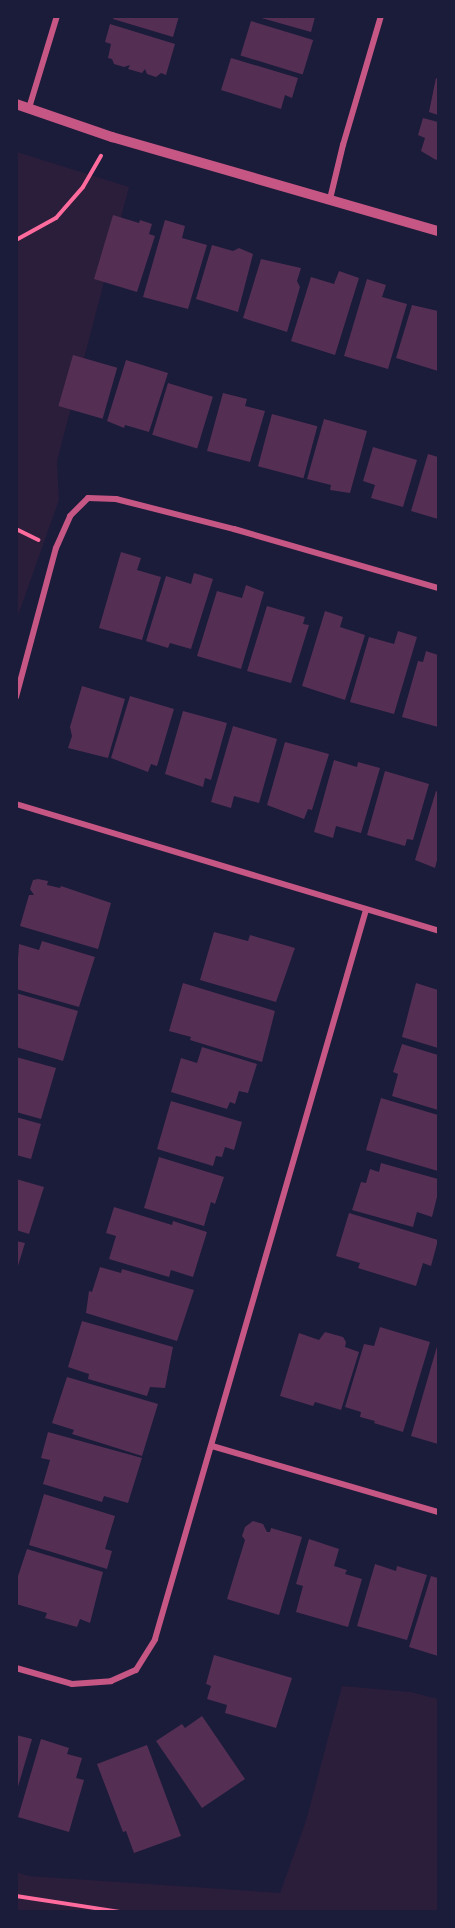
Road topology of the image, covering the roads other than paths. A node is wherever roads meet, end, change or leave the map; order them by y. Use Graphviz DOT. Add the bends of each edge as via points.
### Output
graph roads {
  1 [pos="57,16"];
  2 [pos="381,16"];
  3 [pos="16,104"];
  4 [pos="29,108"];
  5 [pos="330,199"];
  6 [pos="438,231"];
  7 [pos="438,588"];
  8 [pos="16,697"];
  9 [pos="16,804"];
  10 [pos="366,910"];
  11 [pos="438,931"];
  12 [pos="212,1446"];
  13 [pos="438,1512"];
  14 [pos="16,1668"];
  1 -- 4 [label="street"];
  2 -- 5 [label="street"];
  3 -- 4 [label="street"];
  4 -- 5 [label="street"];
  5 -- 6 [label="street"];
  7 -- 8 [label="street" via="234,529 116,499 88,498 70,516 56,548"];
  9 -- 10 [label="street"];
  10 -- 11 [label="street"];
  10 -- 12 [label="street"];
  12 -- 13 [label="street"];
  12 -- 14 [label="street" via="155,1639 136,1670 111,1681 72,1684"];
}
